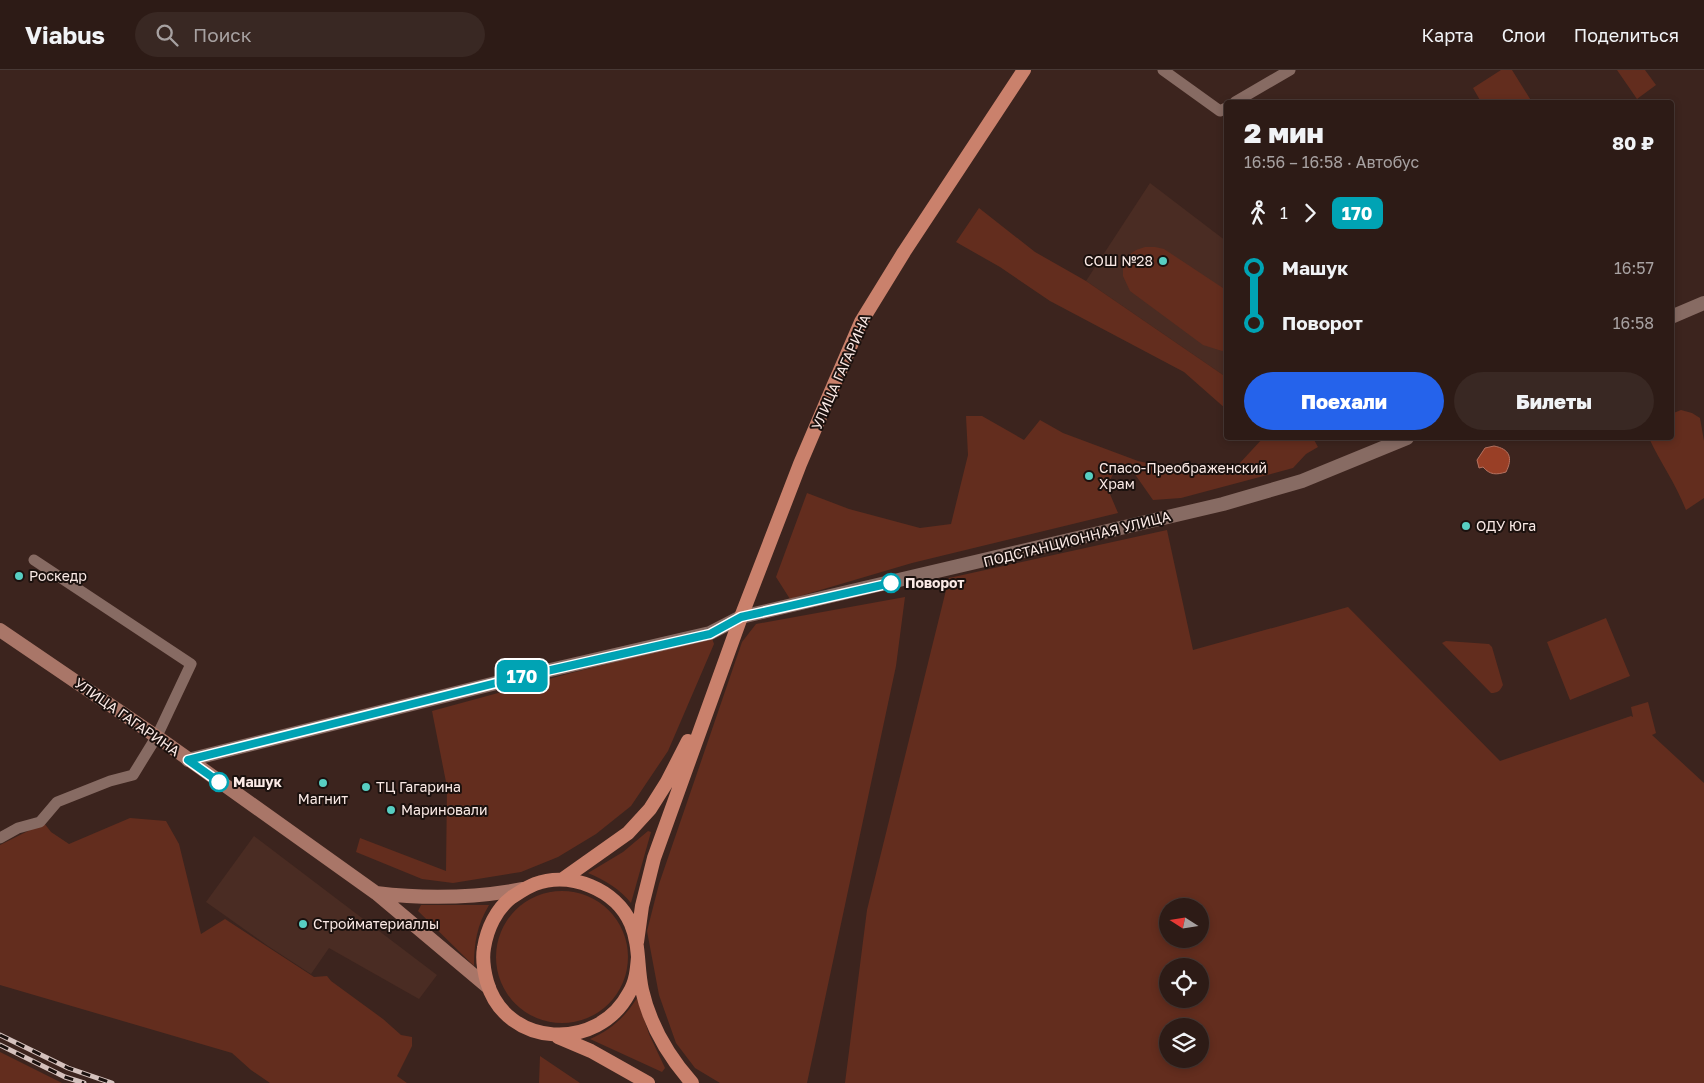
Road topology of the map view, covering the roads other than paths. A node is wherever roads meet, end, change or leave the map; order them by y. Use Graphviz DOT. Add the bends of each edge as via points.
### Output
graph roads {
  1 [pos="1024,70"];
  2 [pos="1163,70"];
  3 [pos="1290,70"];
  4 [pos="1238,100"];
  5 [pos="1223,109"];
  6 [pos="1704,303"];
  7 [pos="1674,316"];
  8 [pos="1401,440"];
  9 [pos="34,560"];
  10 [pos="741,617"];
  11 [pos="0,630"];
  12 [pos="710,701"];
  13 [pos="157,736"];
  14 [pos="188,760"];
  15 [pos="0,838"];
  16 [pos="563,879"];
  17 [pos="523,889"];
  18 [pos="376,893"];
  19 [pos="637,942"];
  20 [pos="638,957"];
  21 [pos="489,988"];
  22 [pos="552,1035"];
  23 [pos="648,1083"];
  24 [pos="692,1083"];
  1 -- 10 [label="main road, УЛИЦА ГАГАРИНА" via="861,322 800,464"];
  2 -- 5 [label="street"];
  3 -- 4 [label="street"];
  6 -- 7 [label="street"];
  8 -- 10 [label="street, ПОДСТАНЦИОННАЯ УЛИЦА" via="1302,482 1223,504"];
  9 -- 13 [label="street" via="190,664"];
  10 -- 12 [label="main road, УЛИЦА ГАГАРИНА"];
  10 -- 14 [label="street, ПОДСТАНЦИОННАЯ УЛИЦА" via="710,634 510,679"];
  11 -- 13 [label="main road, УЛИЦА ГАГАРИНА"];
  12 -- 16 [label="main road" via="650,809 628,834"];
  12 -- 19 [label="main road" via="654,858"];
  13 -- 14 [label="main road, УЛИЦА ГАГАРИНА"];
  13 -- 15 [label="street" via="133,775 57,802 40,822 18,828"];
  14 -- 18 [label="main road, УЛИЦА ГАГАРИНА"];
  16 -- 17 [label="main road" via="536,883"];
  16 -- 19 [label="main road" via="584,883 613,900 630,922"];
  17 -- 18 [label="main road, УЛИЦА ГАГАРИНА" via="446,897"];
  17 -- 21 [label="main road" via="508,900 487,932 483,951"];
  18 -- 21 [label="main road, УЛИЦА ГАГАРИНА"];
  19 -- 20 [label="main road"];
  20 -- 22 [label="main road" via="630,993 606,1021 589,1030"];
  20 -- 24 [label="main road" via="642,990 660,1036 672,1059"];
  21 -- 22 [label="main road" via="507,1014 519,1023"];
  22 -- 23 [label="main road" via="591,1051"];
}
